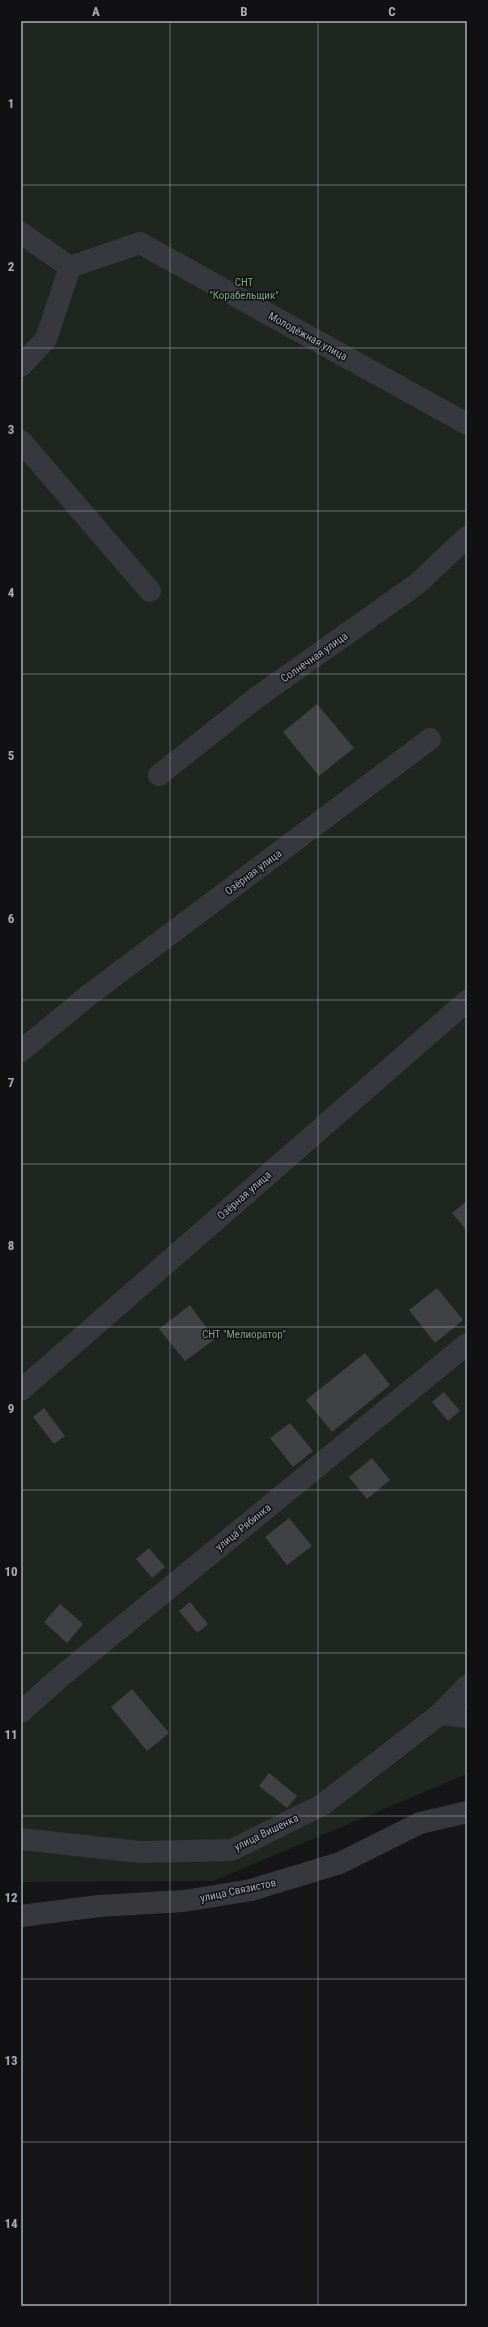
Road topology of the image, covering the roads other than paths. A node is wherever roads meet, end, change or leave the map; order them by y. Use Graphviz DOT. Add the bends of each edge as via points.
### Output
graph roads {
  1 [pos="21,233"];
  2 [pos="70,267"];
  3 [pos="21,366"];
  4 [pos="467,424"];
  5 [pos="21,441"];
  6 [pos="467,537"];
  7 [pos="150,591"];
  8 [pos="430,739"];
  9 [pos="159,775"];
  10 [pos="467,1001"];
  11 [pos="21,1051"];
  12 [pos="467,1344"];
  13 [pos="21,1390"];
  14 [pos="467,1686"];
  15 [pos="21,1712"];
  16 [pos="440,1714"];
  17 [pos="467,1716"];
  18 [pos="467,1812"];
  19 [pos="21,1839"];
  20 [pos="21,1916"];
  1 -- 2 [label="street"];
  2 -- 3 [label="street" via="46,339"];
  2 -- 4 [label="street, Молодёжная улица" via="140,243"];
  5 -- 7 [label="street"];
  6 -- 9 [label="street, Солнечная улица" via="417,584 256,698"];
  8 -- 11 [label="street, Озёрная улица" via="89,995"];
  10 -- 13 [label="street, Озёрная улица"];
  12 -- 15 [label="street, улица Рябинка"];
  14 -- 16 [label="street, улица Вишенка"];
  16 -- 17 [label="street"];
  16 -- 19 [label="street, улица Вишенка" via="322,1805 232,1850 140,1852"];
  18 -- 20 [label="street, улица Связистов" via="420,1823 340,1863 251,1890 184,1901 99,1906"];
}
